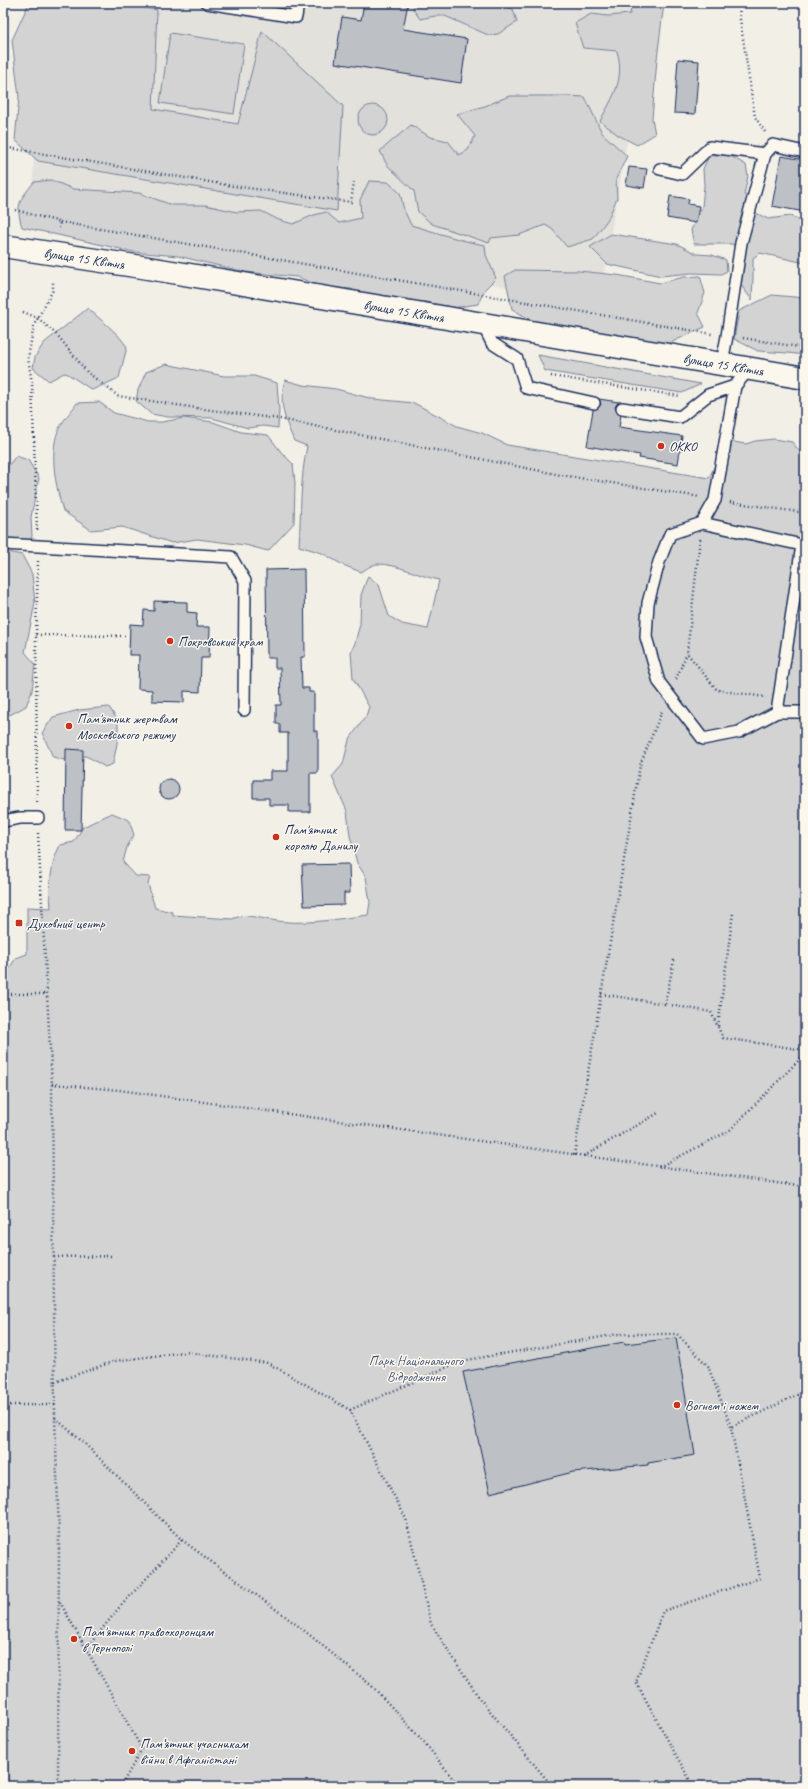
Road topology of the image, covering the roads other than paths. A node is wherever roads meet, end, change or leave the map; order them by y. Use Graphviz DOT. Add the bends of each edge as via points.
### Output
graph roads {
  1 [pos="207,3"];
  2 [pos="298,3"];
  3 [pos="769,150"];
  4 [pos="805,152"];
  5 [pos="660,169"];
  6 [pos="3,246"];
  7 [pos="483,325"];
  8 [pos="722,364"];
  9 [pos="749,369"];
  10 [pos="805,378"];
  11 [pos="735,386"];
  12 [pos="594,403"];
  13 [pos="622,408"];
  14 [pos="702,523"];
  15 [pos="3,544"];
  16 [pos="244,710"];
  17 [pos="777,712"];
  18 [pos="805,712"];
  19 [pos="38,818"];
  20 [pos="3,821"];
  1 -- 2 [label="lane" via="296,18"];
  3 -- 4 [label="lane"];
  3 -- 5 [label="lane" via="710,147 682,174"];
  3 -- 8 [label="lane" via="742,243"];
  6 -- 7 [label="highway, вулиця 15 Квітня"];
  7 -- 8 [label="highway, вулиця 15 Квітня"];
  7 -- 12 [label="lane" via="492,343 517,359 526,388"];
  8 -- 9 [label="highway, вулиця 15 Квітня"];
  9 -- 10 [label="highway, вулиця 15 Квітня"];
  9 -- 11 [label="lane"];
  11 -- 13 [label="lane" via="708,395 680,417"];
  11 -- 14 [label="lane" via="715,500"];
  14 -- 17 [label="lane" via="802,545"];
  14 -- 17 [label="lane" via="670,534 648,603 646,637 660,682 703,739 739,732"];
  15 -- 16 [label="lane" via="231,556 245,581"];
  17 -- 18 [label="lane"];
  19 -- 20 [label="lane"];
}
